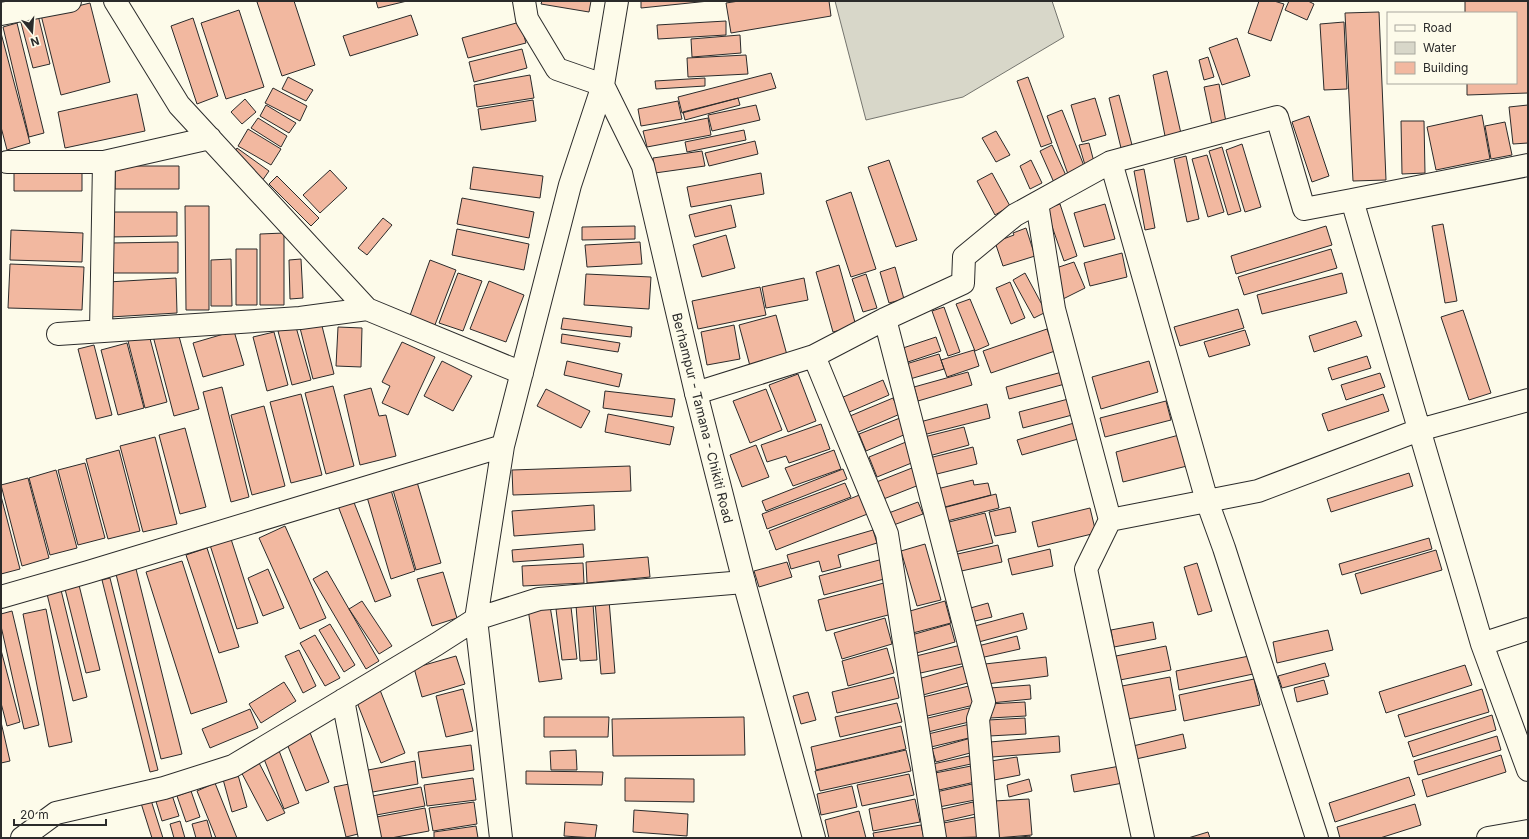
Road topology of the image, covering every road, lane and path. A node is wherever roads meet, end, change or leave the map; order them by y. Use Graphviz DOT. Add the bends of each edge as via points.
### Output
graph roads {
  1 [pos="70,1"];
  2 [pos="115,1"];
  3 [pos="524,1"];
  4 [pos="617,1"];
  5 [pos="1,14"];
  6 [pos="603,85"];
  7 [pos="210,138"];
  8 [pos="8,162"];
  9 [pos="104,162"];
  10 [pos="1110,162"];
  11 [pos="1528,165"];
  12 [pos="1352,200"];
  13 [pos="1038,203"];
  14 [pos="367,309"];
  15 [pos="885,319"];
  16 [pos="101,331"];
  17 [pos="58,334"];
  18 [pos="814,356"];
  19 [pos="522,373"];
  20 [pos="696,392"];
  21 [pos="1528,400"];
  22 [pos="1418,430"];
  23 [pos="503,446"];
  24 [pos="1207,501"];
  25 [pos="1110,520"];
  26 [pos="744,582"];
  27 [pos="1,597"];
  28 [pos="476,619"];
  29 [pos="1528,629"];
  30 [pos="1482,644"];
  31 [pos="343,700"];
  32 [pos="1528,770"];
  33 [pos="1528,831"];
  34 [pos="22,838"];
  35 [pos="370,838"];
  36 [pos="502,838"];
  37 [pos="814,838"];
  38 [pos="935,838"];
  39 [pos="988,838"];
  40 [pos="1144,838"];
  41 [pos="1317,838"];
  42 [pos="1488,838"];
  1 -- 5 [label="street"];
  2 -- 7 [label="street" via="179,105"];
  3 -- 6 [label="street" via="527,19 557,69"];
  4 -- 6 [label="street"];
  6 -- 19 [label="street" via="570,185"];
  6 -- 20 [label="street, Berhampur - Tamana - Chikiti Road" via="643,166"];
  7 -- 9 [label="street"];
  7 -- 14 [label="street"];
  8 -- 9 [label="street"];
  9 -- 16 [label="street"];
  10 -- 12 [label="street" via="1277,117 1304,209"];
  10 -- 13 [label="street"];
  10 -- 24 [label="street"];
  11 -- 12 [label="street"];
  12 -- 22 [label="street"];
  13 -- 15 [label="street" via="1015,215 964,257 963,283"];
  13 -- 25 [label="street" via="1054,309"];
  14 -- 16 [label="street" via="300,318"];
  14 -- 19 [label="street"];
  15 -- 18 [label="street"];
  15 -- 39 [label="street" via="984,702 978,719"];
  16 -- 17 [label="street"];
  18 -- 20 [label="street"];
  18 -- 38 [label="street" via="887,534"];
  19 -- 23 [label="street"];
  20 -- 26 [label="street, Berhampur - Tamana - Chikiti Road"];
  21 -- 22 [label="street"];
  22 -- 24 [label="street" via="1258,491"];
  22 -- 30 [label="street"];
  23 -- 27 [label="street"];
  23 -- 28 [label="street"];
  24 -- 25 [label="street"];
  24 -- 41 [label="street"];
  25 -- 40 [label="street" via="1086,569"];
  26 -- 28 [label="street" via="538,599"];
  26 -- 37 [label="street, Berhampur - Tamana - Chikiti Road"];
  28 -- 31 [label="street"];
  28 -- 36 [label="street"];
  29 -- 30 [label="street"];
  30 -- 32 [label="street"];
  31 -- 34 [label="street" via="233,766 164,788 56,813"];
  31 -- 35 [label="street"];
  33 -- 42 [label="street"];
}
